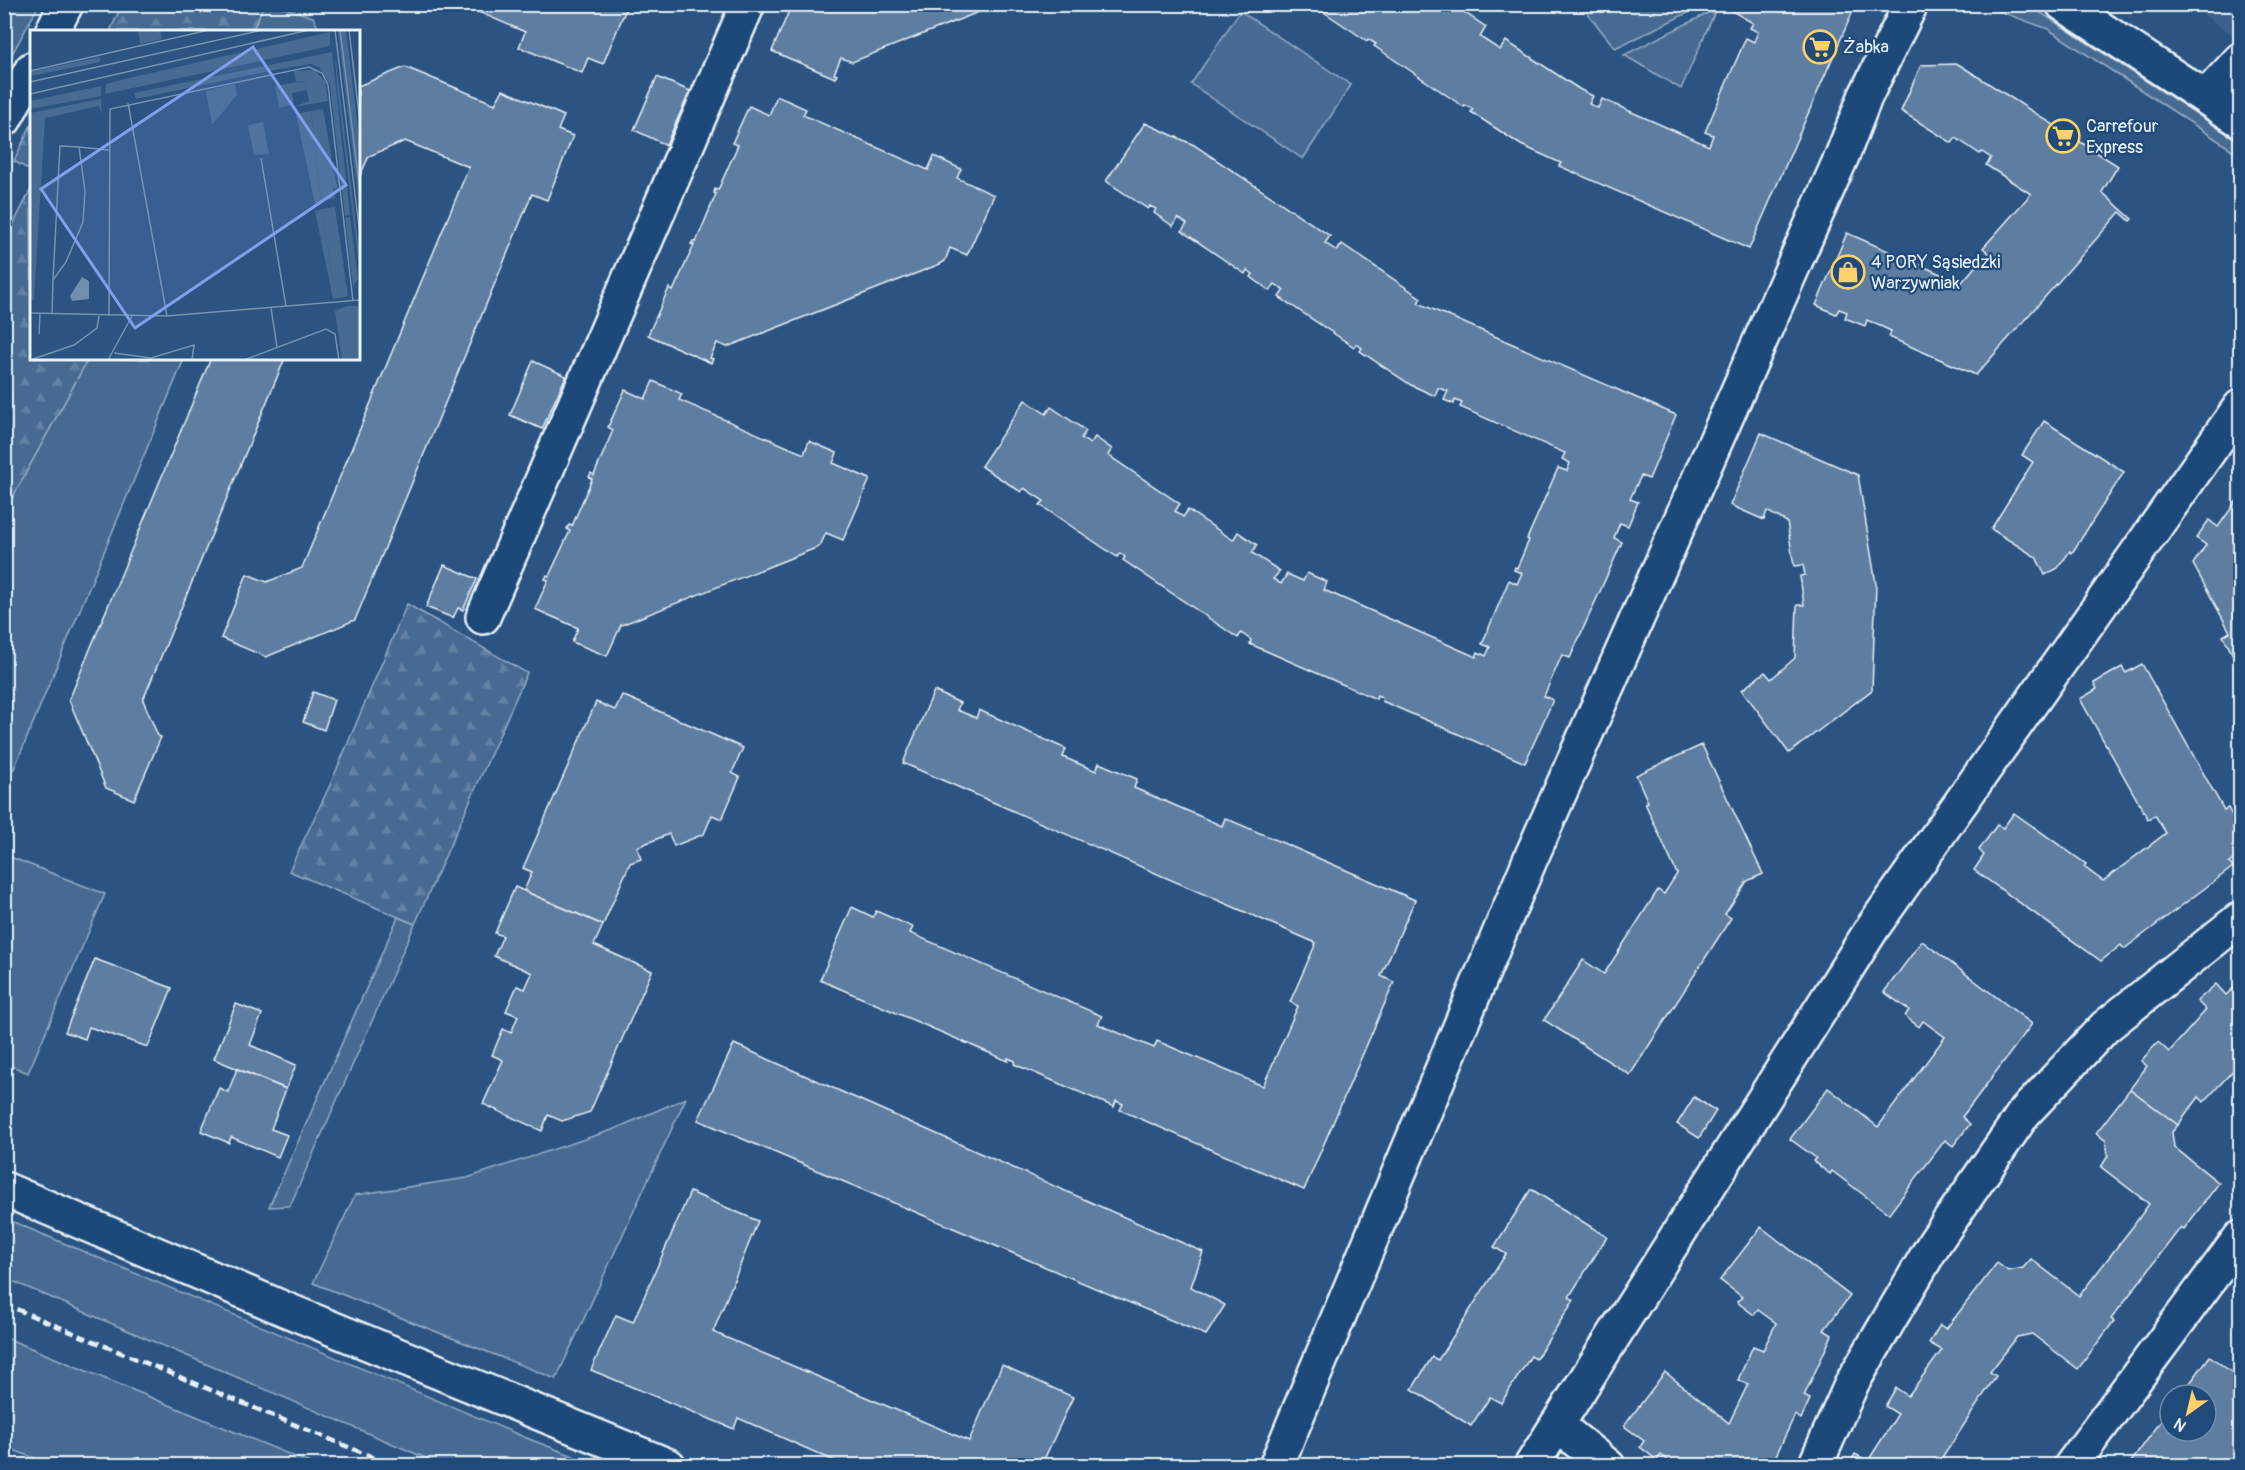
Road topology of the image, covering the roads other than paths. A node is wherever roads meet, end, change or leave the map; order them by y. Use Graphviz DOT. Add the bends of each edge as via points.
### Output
graph roads {
  1 [pos="66,4"];
  2 [pos="748,4"];
  3 [pos="1911,4"];
  4 [pos="2063,4"];
  5 [pos="53,30"];
  6 [pos="2241,60"];
  7 [pos="30,73"];
  8 [pos="2206,97"];
  9 [pos="4,120"];
  10 [pos="2241,120"];
  11 [pos="2241,406"];
  12 [pos="483,617"];
  13 [pos="2241,919"];
  14 [pos="4,1189"];
  15 [pos="2241,1238"];
  16 [pos="1557,1425"];
  17 [pos="669,1466"];
  18 [pos="1276,1466"];
  19 [pos="1531,1466"];
  20 [pos="1608,1466"];
  21 [pos="1815,1466"];
  22 [pos="2071,1466"];
  1 -- 5 [label="street"];
  2 -- 12 [label="street"];
  3 -- 18 [label="street" via="1865,97 1534,851"];
  4 -- 8 [label="street"];
  6 -- 8 [label="street"];
  7 -- 9 [label="street"];
  8 -- 10 [label="street"];
  11 -- 16 [label="street" via="1873,927"];
  13 -- 21 [label="street" via="2105,1027 2024,1113 1935,1242 1852,1383"];
  14 -- 17 [label="street"];
  15 -- 22 [label="street"];
  16 -- 19 [label="street"];
  16 -- 20 [label="street"];
}
